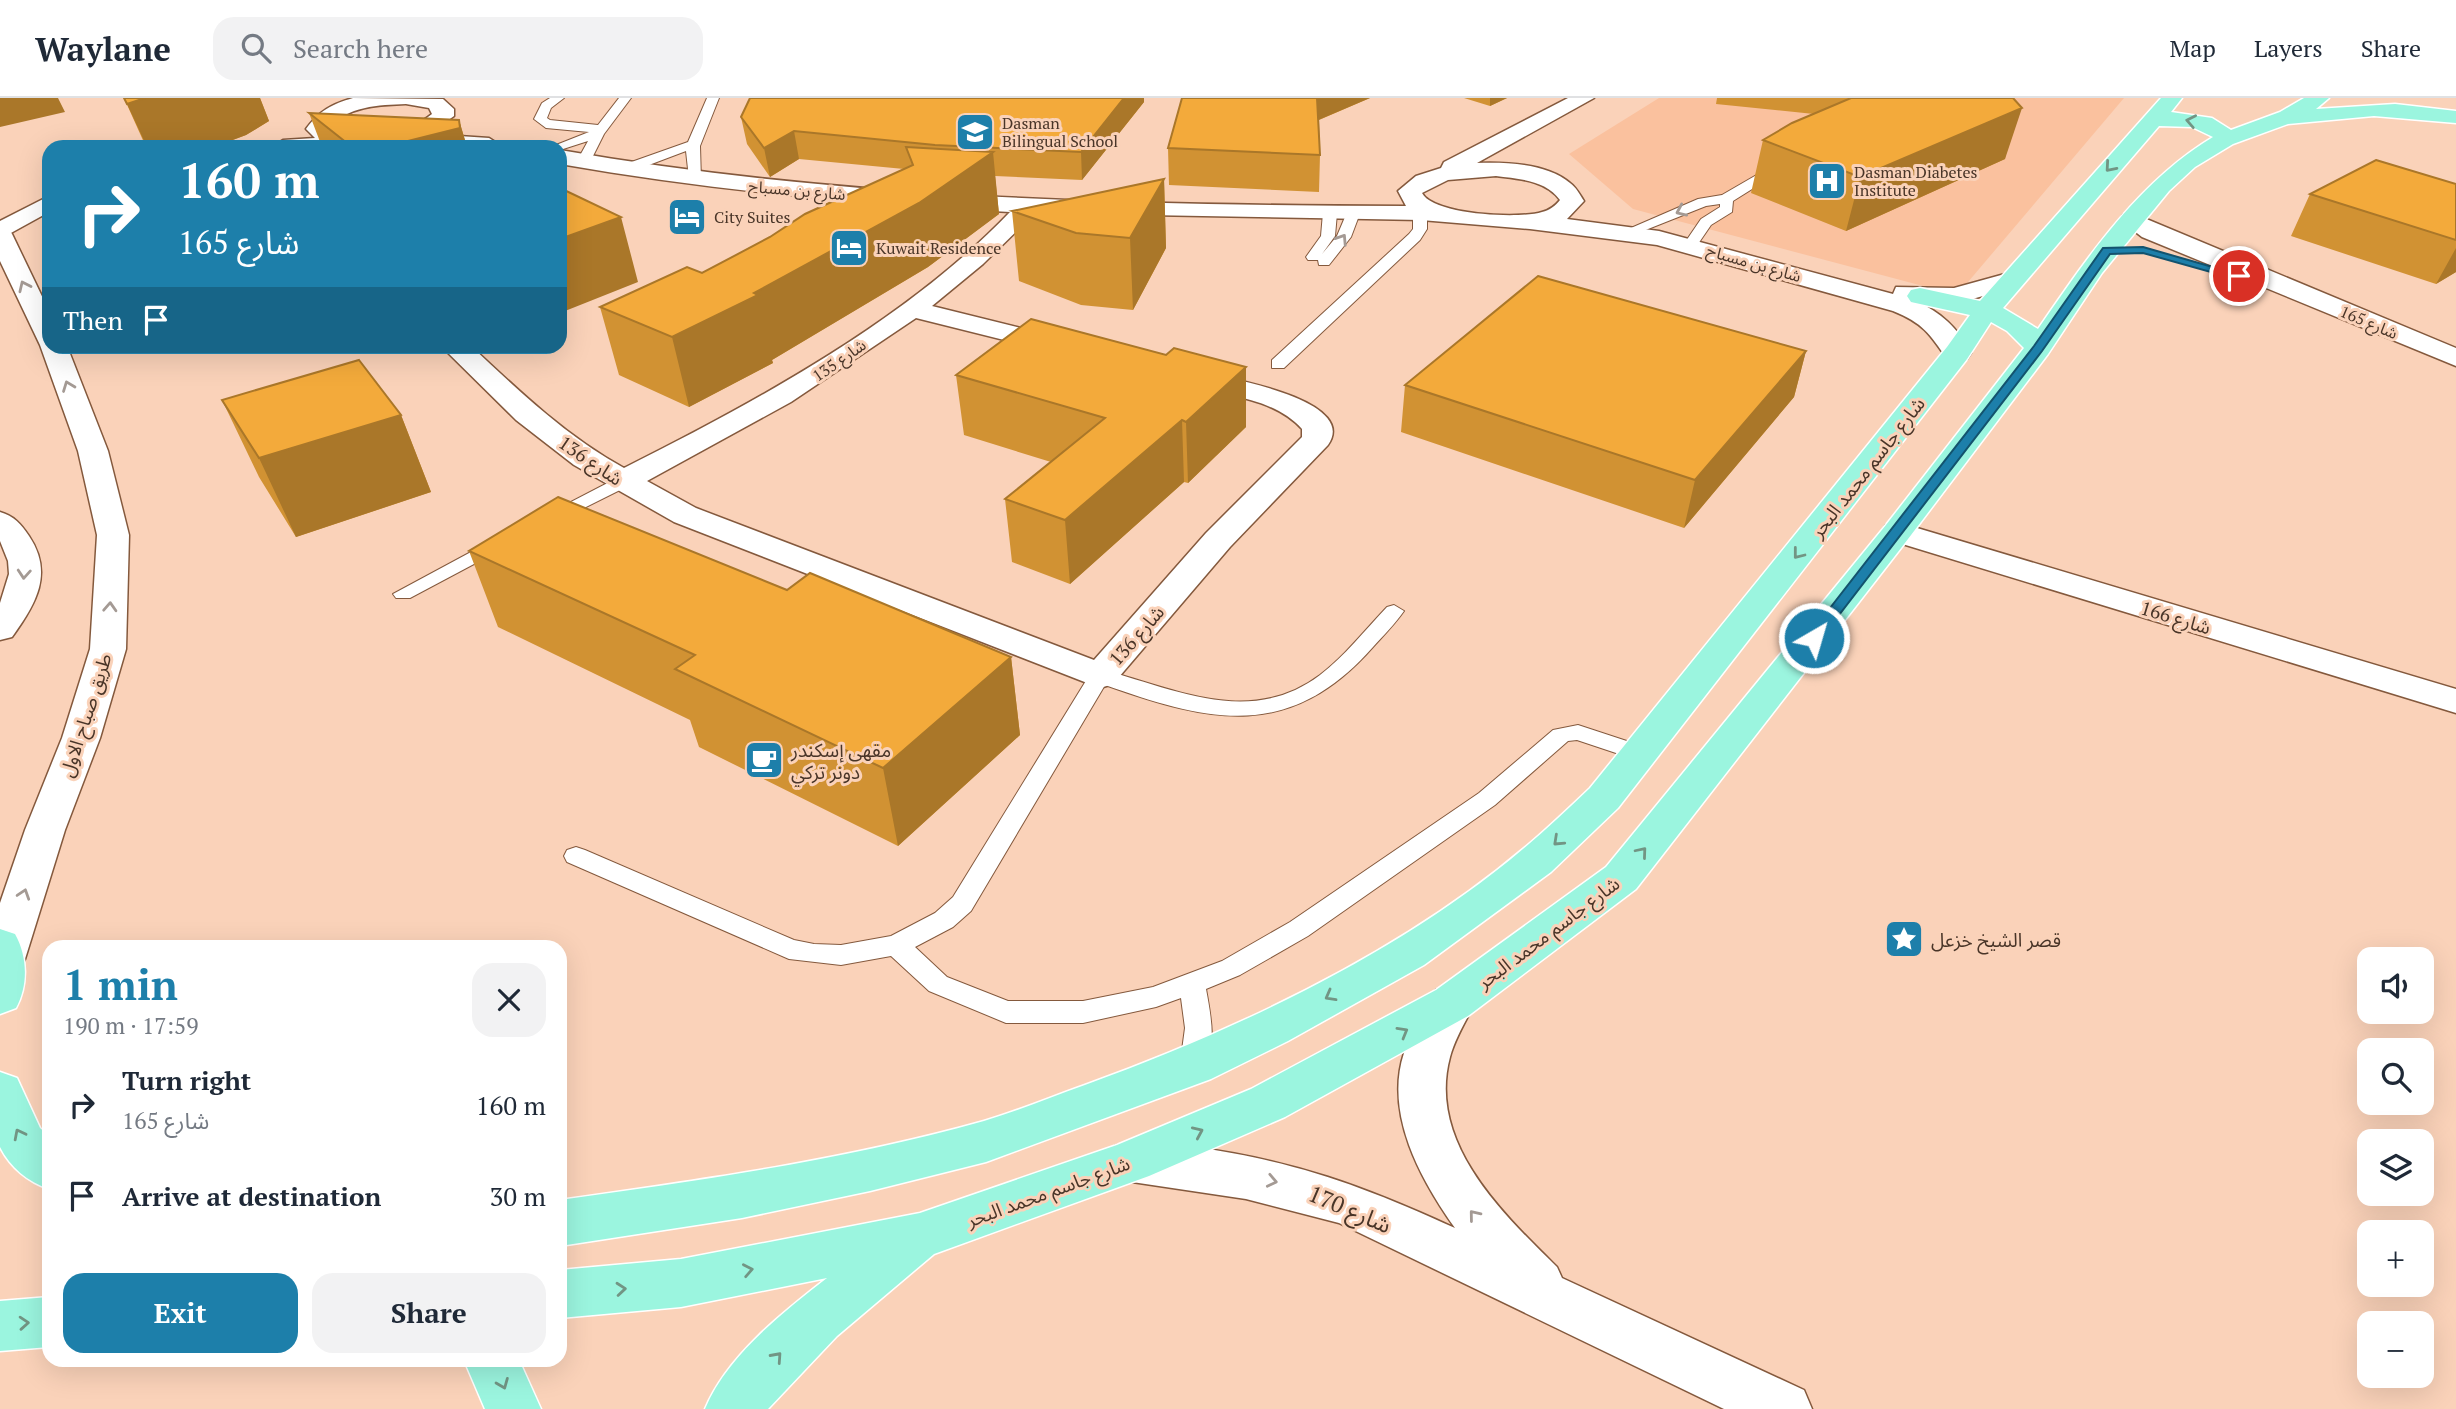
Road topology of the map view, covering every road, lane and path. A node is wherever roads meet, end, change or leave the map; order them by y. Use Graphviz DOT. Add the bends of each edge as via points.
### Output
graph roads {
  1 [pos="395,98"];
  2 [pos="406,98"];
  3 [pos="423,98"];
  4 [pos="558,98"];
  5 [pos="625,98"];
  6 [pos="712,98"];
  7 [pos="1584,98"];
  8 [pos="2319,98"];
  9 [pos="2409,98"];
  10 [pos="460,102"];
  11 [pos="2161,110"];
  12 [pos="329,111"];
  13 [pos="2456,115"];
  14 [pos="442,117"];
  15 [pos="2264,126"];
  16 [pos="1521,129"];
  17 [pos="600,131"];
  18 [pos="2225,139"];
  19 [pos="276,140"];
  20 [pos="350,140"];
  21 [pos="377,140"];
  22 [pos="478,140"];
  23 [pos="691,145"];
  24 [pos="567,155"];
  25 [pos="567,155"];
  26 [pos="567,156"];
  27 [pos="1794,157"];
  28 [pos="628,169"];
  29 [pos="1441,173"];
  30 [pos="696,178"];
  31 [pos="1545,179"];
  32 [pos="1415,185"];
  33 [pos="1571,196"];
  34 [pos="42,198"];
  35 [pos="1726,199"];
  36 [pos="2,200"];
  37 [pos="1030,204"];
  38 [pos="42,206"];
  39 [pos="1341,213"];
  40 [pos="1429,213"];
  41 [pos="2132,220"];
  42 [pos="1528,221"];
  43 [pos="1637,228"];
  44 [pos="0,233"];
  45 [pos="1693,241"];
  46 [pos="2106,251"];
  47 [pos="2012,281"];
  48 [pos="2282,285"];
  49 [pos="1920,296"];
  50 [pos="914,309"];
  51 [pos="1985,312"];
  52 [pos="42,324"];
  53 [pos="2038,348"];
  54 [pos="1087,353"];
  55 [pos="1957,353"];
  56 [pos="55,354"];
  57 [pos="462,354"];
  58 [pos="2456,358"];
  59 [pos="1278,364"];
  60 [pos="1167,373"];
  61 [pos="623,481"];
  62 [pos="0,523"];
  63 [pos="536,524"];
  64 [pos="1897,532"];
  65 [pos="511,536"];
  66 [pos="403,594"];
  67 [pos="1394,611"];
  68 [pos="0,629"];
  69 [pos="1100,676"];
  70 [pos="2456,701"];
  71 [pos="1640,753"];
  72 [pos="576,856"];
  73 [pos="896,945"];
  74 [pos="1,967"];
  75 [pos="1192,984"];
  76 [pos="1452,1003"];
  77 [pos="1194,1065"];
  78 [pos="0,1092"];
  79 [pos="42,1161"];
  80 [pos="1132,1161"];
  81 [pos="567,1222"];
  82 [pos="920,1236"];
  83 [pos="567,1293"];
  84 [pos="1554,1300"];
  85 [pos="42,1323"];
  86 [pos="0,1326"];
  87 [pos="494,1367"];
  88 [pos="513,1409"];
  89 [pos="733,1409"];
  90 [pos="1784,1409"];
  1 -- 2 [label="street"];
  1 -- 12 [label="street"];
  2 -- 3 [label="street"];
  2 -- 14 [label="street" via="436,103 443,109"];
  4 -- 17 [label="lane" via="540,119 546,124"];
  5 -- 17 [label="lane"];
  6 -- 23 [label="lane"];
  7 -- 16 [label="street"];
  8 -- 15 [label="main road, شارع جاسم محمد البحر"];
  9 -- 13 [label="main road"];
  10 -- 14 [label="street"];
  18 -- 11 [label="main road, one-way" via="2221,131 2203,123 2166,118"];
  11 -- 47 [label="main road, شارع جاسم محمد البحر, one-way"];
  12 -- 19 [label="street"];
  12 -- 20 [label="street" via="317,129 321,136"];
  13 -- 15 [label="main road" via="2364,109"];
  14 -- 21 [label="street" via="410,135"];
  14 -- 22 [label="street" via="451,130"];
  15 -- 18 [label="main road, شارع جاسم محمد البحر"];
  16 -- 29 [label="street"];
  16 -- 31 [label="street" via="1511,142 1513,152"];
  17 -- 24 [label="lane"];
  17 -- 25 [label="lane"];
  18 -- 41 [label="main road, شارع جاسم محمد البحر" via="2187,162"];
  23 -- 28 [label="lane"];
  23 -- 30 [label="lane"];
  26 -- 28 [label="street, شارع بن مسباح"];
  27 -- 35 [label="lane"];
  28 -- 30 [label="street, شارع بن مسباح"];
  29 -- 31 [label="street" via="1495,169"];
  29 -- 32 [label="street, شارع بن مسباح"];
  30 -- 37 [label="street, شارع بن مسباح" via="843,194"];
  31 -- 33 [label="street, شارع بن مسباح"];
  32 -- 39 [label="street, شارع بن مسباح"];
  32 -- 40 [label="street" via="1411,198"];
  33 -- 42 [label="street" via="1565,210"];
  33 -- 43 [label="street, شارع بن مسباح" via="1590,212"];
  34 -- 36 [label="street"];
  35 -- 43 [label="lane, one-way" via="1703,202"];
  35 -- 45 [label="lane" via="1727,209 1706,222"];
  37 -- 39 [label="street, شارع بن مسباح"];
  37 -- 50 [label="street, شارع 135" via="985,250"];
  38 -- 44 [label="street"];
  39 -- 39 [label="lane, one-way" via="1328,236 1318,260 1345,237"];
  39 -- 40 [label="street, شارع بن مسباح"];
  40 -- 42 [label="street, شارع بن مسباح" via="1486,222"];
  40 -- 59 [label="lane" via="1415,237"];
  41 -- 46 [label="main road, شارع جاسم محمد البحر"];
  41 -- 48 [label="street, شارع 165"];
  42 -- 55 [label="street, شارع بن مسباح" via="1658,238 1891,302 1941,326"];
  43 -- 45 [label="street, شارع بن مسباح"];
  52 -- 44 [label="street, one-way"];
  45 -- 49 [label="street, شارع بن مسباح"];
  46 -- 48 [label="street, شارع 165" via="2143,250"];
  46 -- 53 [label="main road, شارع جاسم محمد البحر"];
  47 -- 49 [label="street, شارع بن مسباح" via="1971,294"];
  47 -- 51 [label="main road, شارع جاسم محمد البحر"];
  48 -- 58 [label="street, شارع 165"];
  49 -- 51 [label="main road"];
  50 -- 54 [label="street"];
  50 -- 61 [label="street, شارع 135" via="783,397"];
  51 -- 53 [label="main road" via="2025,331"];
  51 -- 55 [label="main road, شارع جاسم محمد البحر"];
  53 -- 64 [label="main road, شارع جاسم محمد البحر"];
  55 -- 71 [label="main road, شارع جاسم محمد البحر, one-way"];
  74 -- 56 [label="street, طريق صباح الاول, one-way" via="108,649 113,535 93,451"];
  57 -- 61 [label="street, شارع 136" via="526,414"];
  60 -- 69 [label="street, شارع 136" via="1287,405 1313,422 1317,439 1218,540"];
  61 -- 63 [label="lane"];
  61 -- 69 [label="street, شارع 136" via="685,515"];
  62 -- 68 [label="street, one-way" via="24,551 25,581 16,609"];
  64 -- 70 [label="street, شارع 166"];
  76 -- 64 [label="main road, شارع جاسم محمد البحر, one-way" via="1621,878"];
  65 -- 66 [label="lane"];
  67 -- 69 [label="lane" via="1317,687 1276,704 1202,708"];
  69 -- 73 [label="lane" via="962,904 944,920"];
  71 -- 75 [label="lane" via="1578,732 1561,735 1487,799 1300,929"];
  71 -- 77 [label="main road, شارع جاسم محمد البحر, one-way" via="1604,798 1536,861 1474,908 1408,953"];
  72 -- 73 [label="lane" via="789,949 842,955"];
  73 -- 75 [label="lane" via="938,984 1006,1012 1083,1012 1156,997"];
  75 -- 77 [label="lane" via="1199,1028"];
  80 -- 76 [label="main road, شارع جاسم محمد البحر, one-way" via="1268,1103"];
  84 -- 76 [label="street, شارع 170, one-way" via="1496,1242 1461,1198 1427,1130 1425,1059"];
  77 -- 81 [label="main road, شارع جاسم محمد البحر" via="986,1141 896,1164 742,1196"];
  79 -- 78 [label="main road, one-way" via="22,1142"];
  80 -- 82 [label="main road, شارع جاسم محمد البحر"];
  80 -- 84 [label="street, شارع 170, one-way" via="1271,1180 1316,1192"];
  83 -- 82 [label="main road, شارع جاسم محمد البحر, one-way" via="681,1283"];
  89 -- 82 [label="main road, one-way" via="794,1338"];
  84 -- 90 [label="street, شارع 170"];
  86 -- 85 [label="main road, one-way"];
  87 -- 88 [label="main road, one-way"];
}
